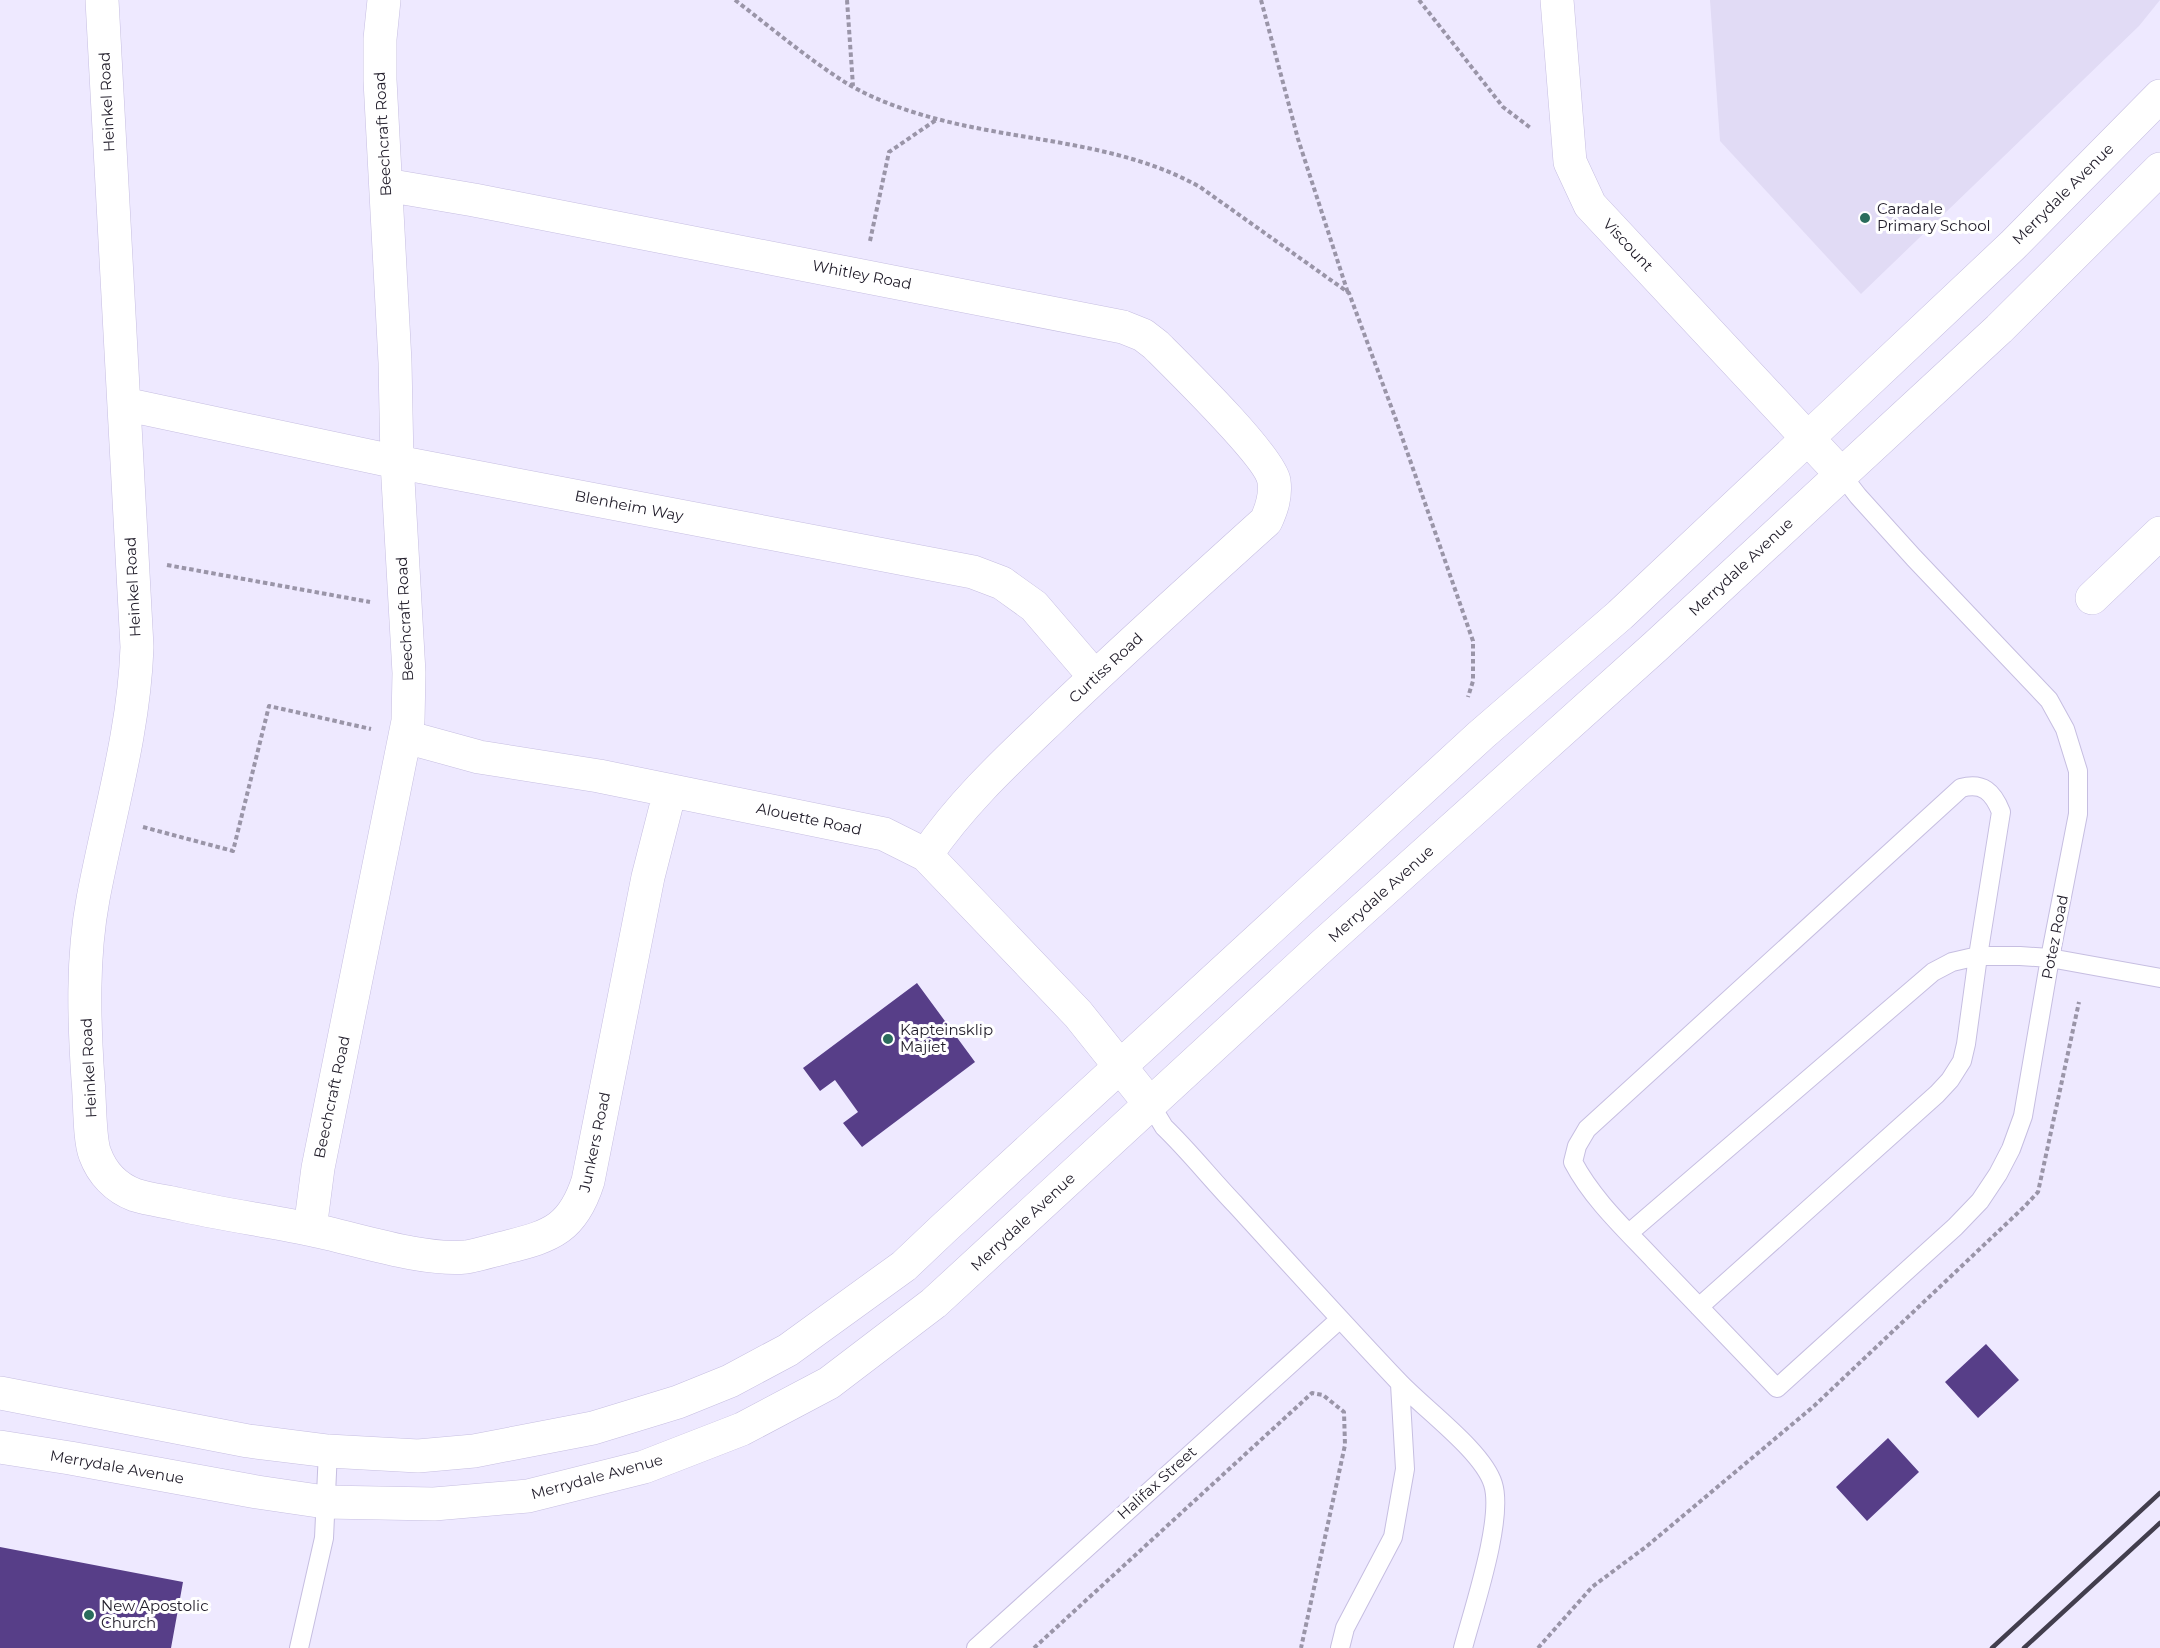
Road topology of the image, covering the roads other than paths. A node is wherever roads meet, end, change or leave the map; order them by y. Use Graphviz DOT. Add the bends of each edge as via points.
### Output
graph roads {
  1 [pos="102,0"];
  2 [pos="384,0"];
  3 [pos="1557,0"];
  4 [pos="2160,96"];
  5 [pos="2160,169"];
  6 [pos="386,185"];
  7 [pos="124,404"];
  8 [pos="1808,439"];
  9 [pos="397,462"];
  10 [pos="1841,474"];
  11 [pos="1274,480"];
  12 [pos="2160,532"];
  13 [pos="2092,598"];
  14 [pos="1095,677"];
  15 [pos="406,737"];
  16 [pos="670,790"];
  17 [pos="926,855"];
  18 [pos="1978,956"];
  19 [pos="2050,958"];
  20 [pos="2160,978"];
  21 [pos="1120,1068"];
  22 [pos="1150,1104"];
  23 [pos="102,1169"];
  24 [pos="310,1229"];
  25 [pos="1629,1233"];
  26 [pos="1699,1307"];
  27 [pos="1340,1318"];
  28 [pos="1400,1384"];
  29 [pos="0,1393"];
  30 [pos="0,1447"];
  31 [pos="328,1451"];
  32 [pos="325,1502"];
  33 [pos="300,1648"];
  34 [pos="976,1648"];
  35 [pos="1340,1648"];
  36 [pos="1463,1648"];
  1 -- 7 [label="street, Heinkel Road"];
  2 -- 6 [label="street, Beechcraft Road" via="380,80"];
  3 -- 8 [label="street, Viscount" via="1570,162 1590,205"];
  4 -- 8 [label="street, Merrydale Avenue" via="2013,244"];
  5 -- 10 [label="street, Merrydale Avenue" via="1999,329"];
  6 -- 9 [label="street, Beechcraft Road"];
  6 -- 11 [label="street, Whitley Road" via="1123,327 1143,335 1173,362 1258,453"];
  7 -- 9 [label="street, Blenheim Way"];
  7 -- 23 [label="street, Heinkel Road" via="137,647 135,687 125,756 93,900 85,962 86,1052 93,1141"];
  8 -- 10 [label="street"];
  8 -- 21 [label="street, Merrydale Avenue" via="1620,615 1481,735"];
  9 -- 14 [label="street, Blenheim Way" via="973,572 1002,584 1034,606"];
  9 -- 15 [label="street, Beechcraft Road" via="409,673"];
  10 -- 19 [label="lane, Potez Road" via="1914,558 2049,700 2065,729 2078,771 2078,814"];
  10 -- 22 [label="street, Merrydale Avenue"];
  11 -- 14 [label="street, Curtiss Road" via="1274,501 1266,521"];
  12 -- 13 [label="street"];
  14 -- 17 [label="street, Curtiss Road" via="973,794"];
  15 -- 16 [label="street, Alouette Road" via="479,757"];
  15 -- 24 [label="street, Beechcraft Road" via="318,1167"];
  16 -- 17 [label="street, Alouette Road" via="884,834"];
  16 -- 24 [label="street, Junkers Road" via="648,876 588,1181 576,1211 561,1227 542,1238 466,1257 429,1255"];
  17 -- 21 [label="street, Alouette Road" via="1078,1014"];
  18 -- 19 [label="lane"];
  18 -- 25 [label="lane" via="1952,962 1933,972"];
  18 -- 25 [label="lane" via="2001,812 1986,790 1972,785 1961,788 1587,1129 1573,1162 1585,1184"];
  18 -- 26 [label="lane" via="1966,1044 1962,1061 1950,1080"];
  19 -- 20 [label="lane"];
  19 -- 26 [label="lane, Potez Road" via="2023,1116 1998,1174 1980,1201 1955,1227 1777,1388"];
  21 -- 22 [label="street, Alouette Road"];
  21 -- 31 [label="street, Merrydale Avenue" via="904,1266 788,1350 730,1381 593,1428 474,1451 418,1456"];
  22 -- 27 [label="lane" via="1164,1127"];
  22 -- 32 [label="street, Merrydale Avenue" via="934,1303 830,1383 742,1429 644,1467 528,1496 434,1504"];
  23 -- 24 [label="street, Junkers Road" via="115,1184 134,1195"];
  25 -- 26 [label="lane"];
  27 -- 28 [label="lane"];
  27 -- 34 [label="lane, Halifax Street"];
  28 -- 35 [label="lane" via="1405,1469 1393,1538 1345,1628"];
  28 -- 36 [label="lane" via="1477,1456 1494,1485 1497,1507 1493,1532"];
  29 -- 31 [label="street, Merrydale Avenue" via="248,1441"];
  30 -- 32 [label="street, Merrydale Avenue"];
  31 -- 32 [label="lane"];
  32 -- 33 [label="lane" via="324,1538"];
}
